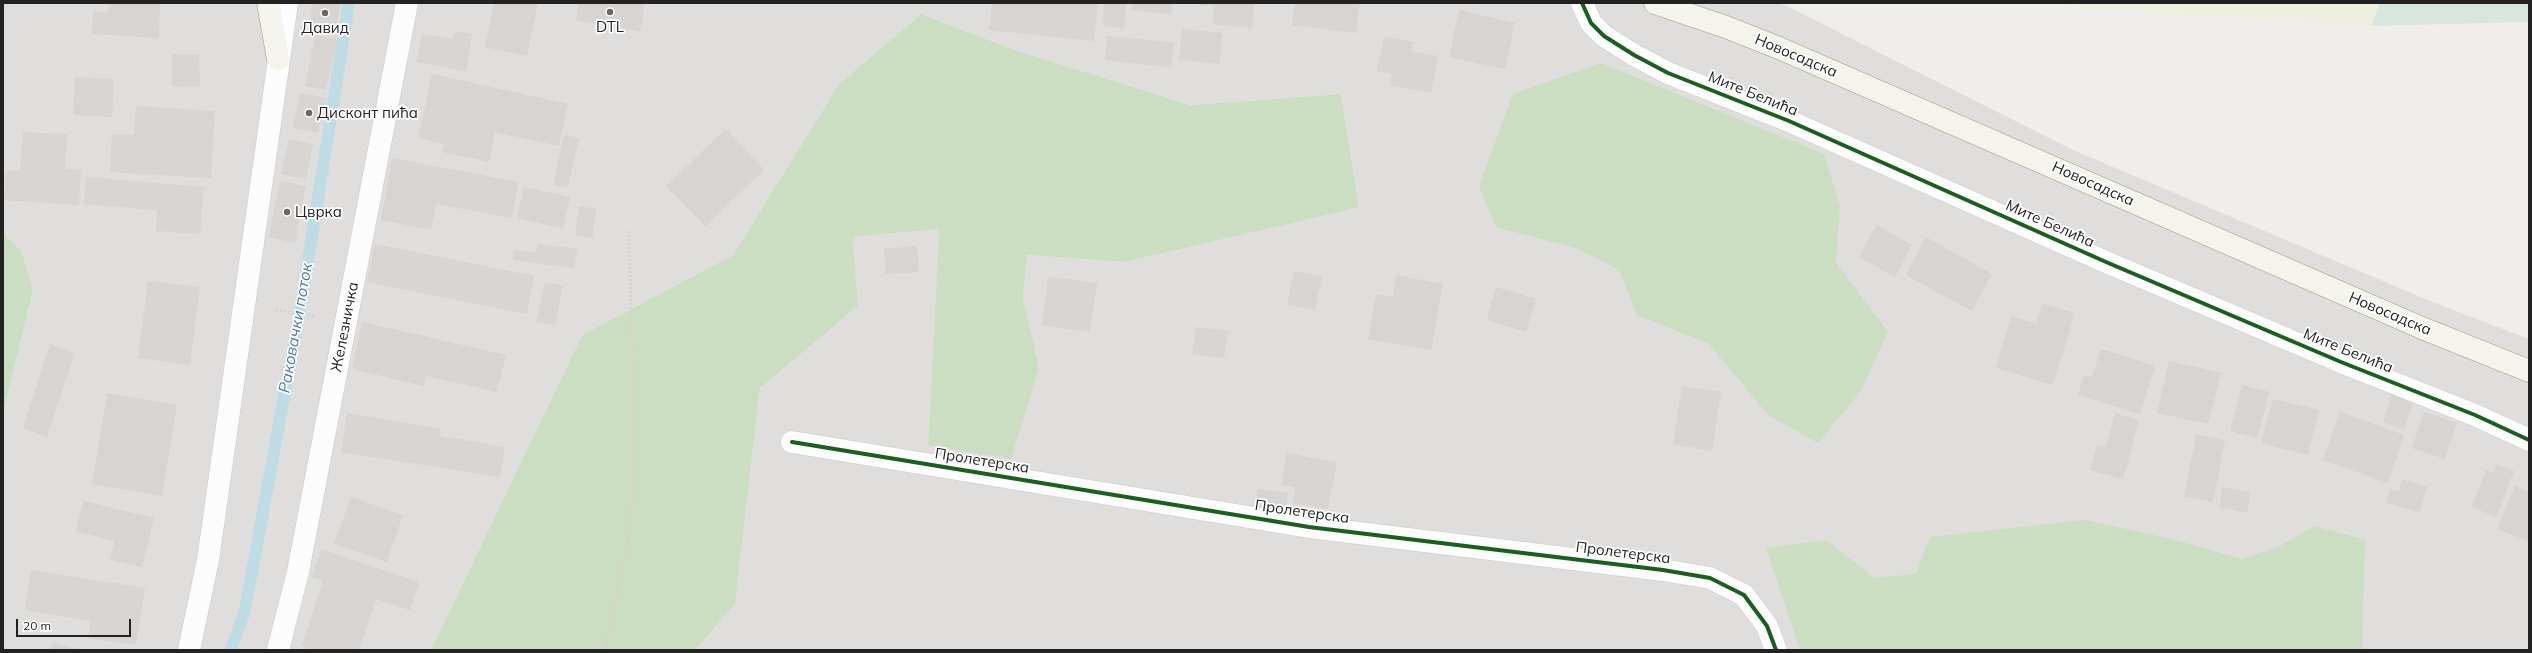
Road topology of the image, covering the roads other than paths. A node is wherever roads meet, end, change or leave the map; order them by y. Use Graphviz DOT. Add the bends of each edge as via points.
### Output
graph roads {
  1 [pos="268,3"];
  2 [pos="287,3"];
  3 [pos="407,3"];
  4 [pos="1582,3"];
  5 [pos="1655,3"];
  6 [pos="278,59"];
  7 [pos="2529,371"];
  8 [pos="2529,440"];
  9 [pos="792,442"];
  10 [pos="189,650"];
  11 [pos="278,650"];
  12 [pos="1776,650"];
  1 -- 6 [label="main road"];
  2 -- 6 [label="street"];
  3 -- 11 [label="street, Железничка" via="298,572"];
  4 -- 8 [label="street, Мите Белића" via="1591,23 1604,36 1634,56 1668,73 1789,121 2106,262 2341,362 2475,415"];
  5 -- 7 [label="main road, Новосадска" via="1726,26 1779,48 2415,325"];
  6 -- 10 [label="street" via="208,560"];
  9 -- 12 [label="street, Пролетерска" via="1309,527 1710,578 1744,595 1767,626"];
}
